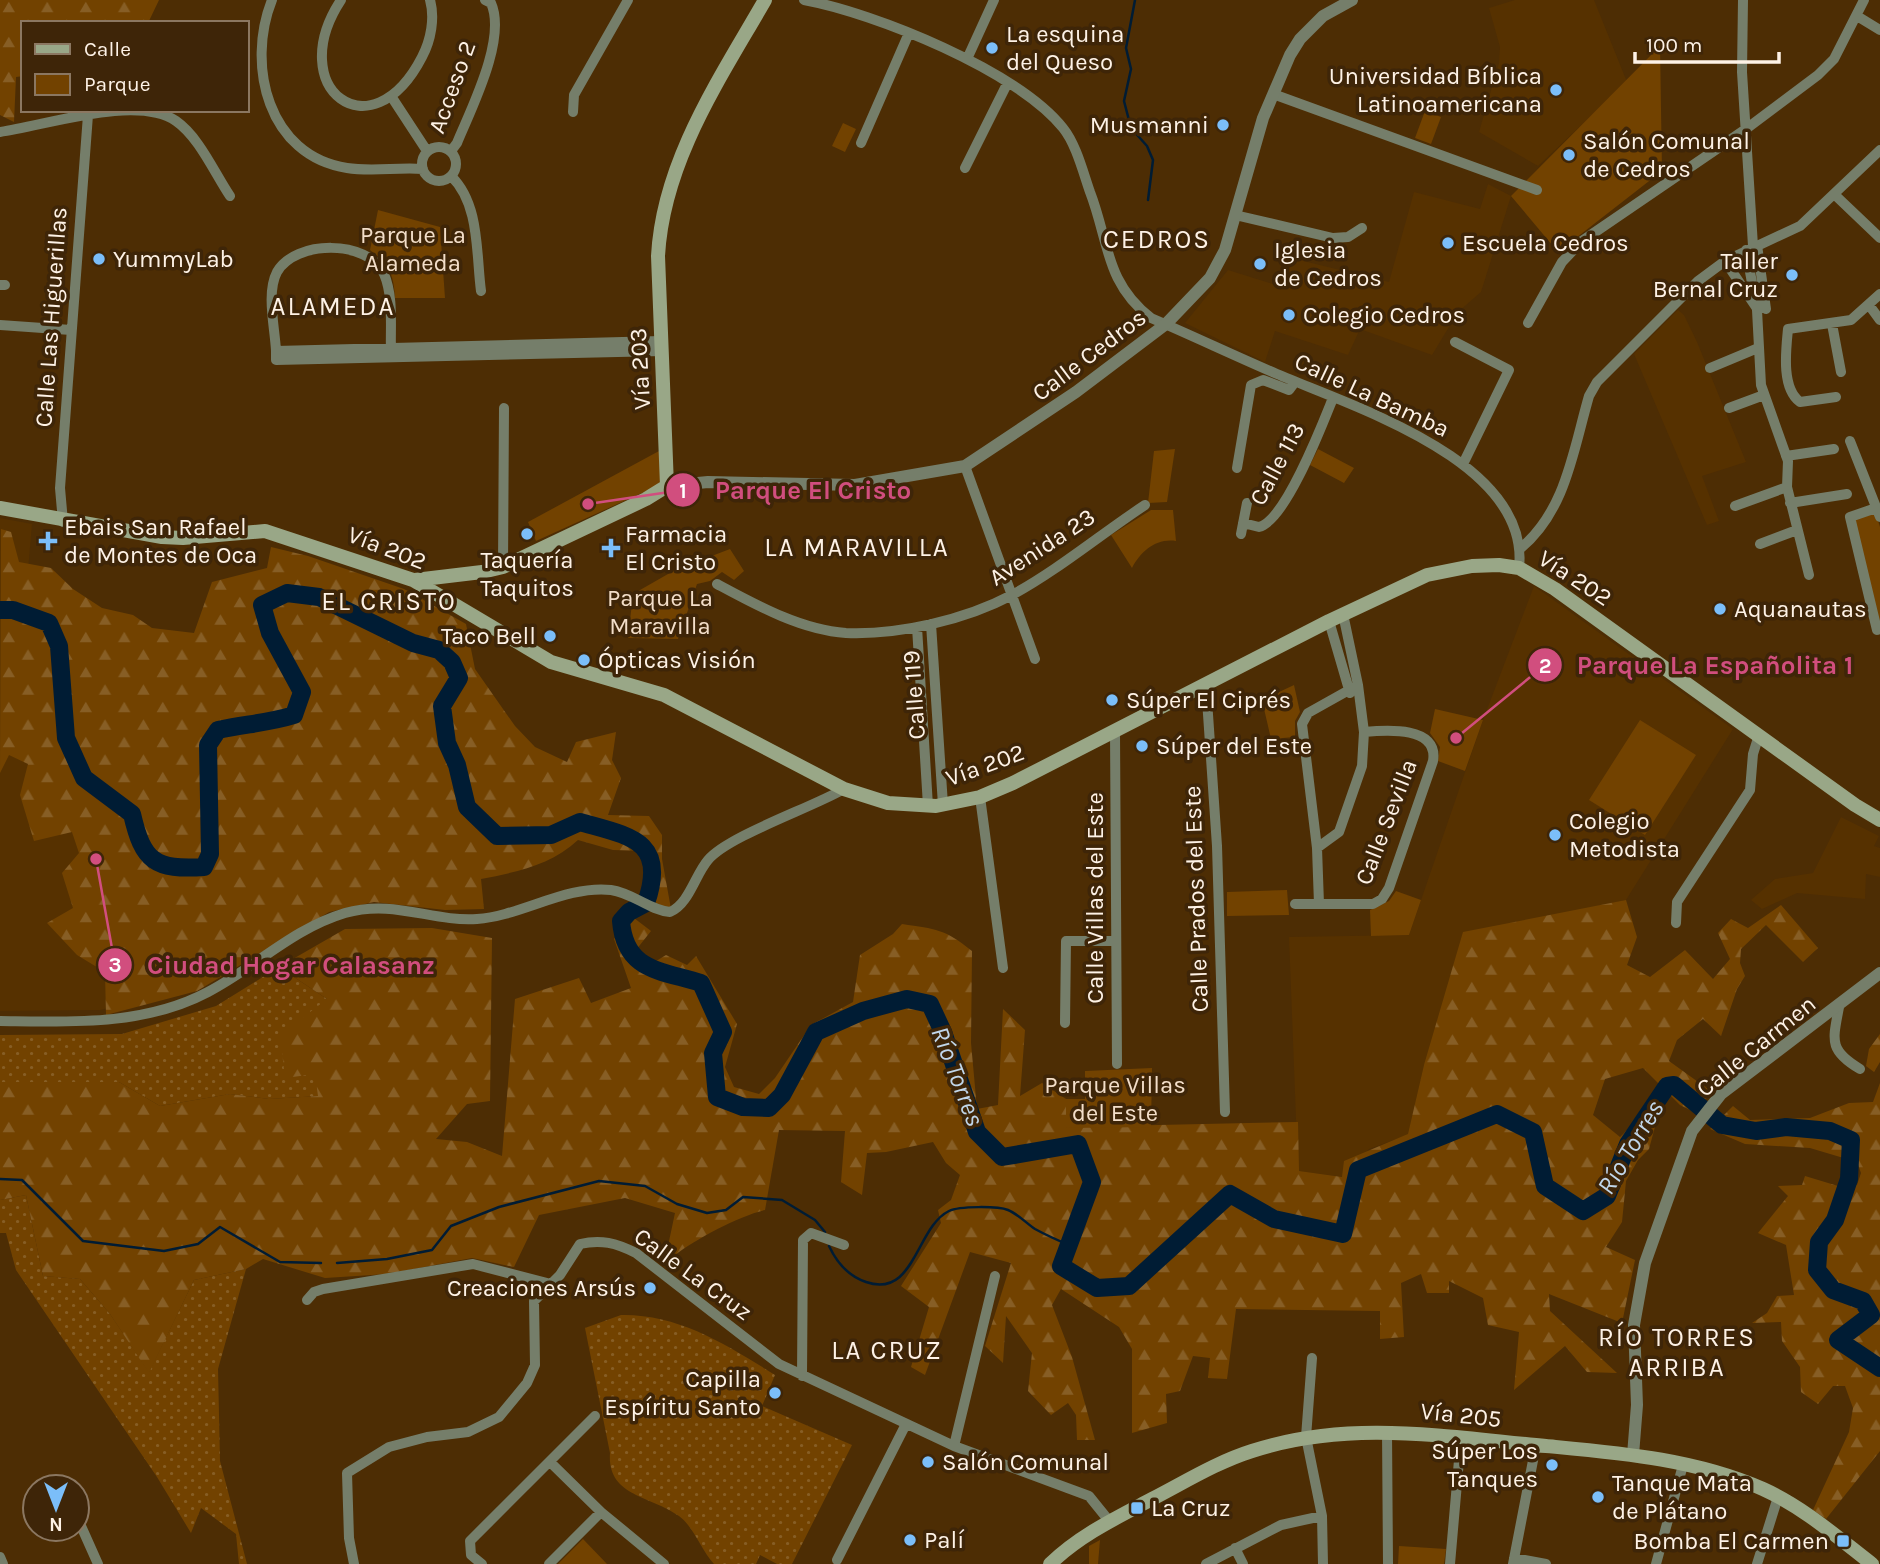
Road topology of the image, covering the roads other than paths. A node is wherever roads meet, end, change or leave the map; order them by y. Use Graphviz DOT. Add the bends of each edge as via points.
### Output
graph roads {
  1 [pos="271,0"];
  2 [pos="341,0"];
  3 [pos="430,0"];
  4 [pos="485,0"];
  5 [pos="628,0"];
  6 [pos="765,0"];
  7 [pos="804,0"];
  8 [pos="994,0"];
  9 [pos="1743,0"];
  10 [pos="1864,0"];
  11 [pos="1347,1"];
  12 [pos="1857,16"];
  13 [pos="1880,30"];
  14 [pos="909,33"];
  15 [pos="967,58"];
  16 [pos="1007,83"];
  17 [pos="1273,94"];
  18 [pos="391,96"];
  19 [pos="120,112"];
  20 [pos="141,112"];
  21 [pos="573,112"];
  22 [pos="88,115"];
  23 [pos="1746,129"];
  24 [pos="0,132"];
  25 [pos="861,143"];
  26 [pos="1880,150"];
  27 [pos="451,151"];
  28 [pos="428,152"];
  29 [pos="965,168"];
  30 [pos="423,169"];
  31 [pos="451,176"];
  32 [pos="1537,190"];
  33 [pos="1835,195"];
  34 [pos="230,196"];
  35 [pos="1235,215"];
  36 [pos="1362,228"];
  37 [pos="1880,238"];
  38 [pos="1752,247"];
  39 [pos="1725,261"];
  40 [pos="481,291"];
  41 [pos="1880,294"];
  42 [pos="1869,305"];
  43 [pos="1762,309"];
  44 [pos="1880,320"];
  45 [pos="1528,323"];
  46 [pos="1166,324"];
  47 [pos="1832,324"];
  48 [pos="0,326"];
  49 [pos="71,330"];
  50 [pos="1455,342"];
  51 [pos="661,346"];
  52 [pos="1758,348"];
  53 [pos="391,353"];
  54 [pos="1710,368"];
  55 [pos="1842,372"];
  56 [pos="1295,382"];
  57 [pos="1764,396"];
  58 [pos="1836,397"];
  59 [pos="1332,398"];
  60 [pos="504,408"];
  61 [pos="1729,408"];
  62 [pos="1850,441"];
  63 [pos="1834,449"];
  64 [pos="1786,456"];
  65 [pos="1463,464"];
  66 [pos="965,466"];
  67 [pos="1237,468"];
  68 [pos="667,486"];
  69 [pos="1787,487"];
  70 [pos="1847,494"];
  71 [pos="1247,503"];
  72 [pos="1790,503"];
  73 [pos="1145,505"];
  74 [pos="1735,506"];
  75 [pos="0,508"];
  76 [pos="1878,512"];
  77 [pos="63,522"];
  78 [pos="1797,530"];
  79 [pos="1760,544"];
  80 [pos="1521,548"];
  81 [pos="503,566"];
  82 [pos="1519,568"];
  83 [pos="460,575"];
  84 [pos="1809,575"];
  85 [pos="413,580"];
  86 [pos="717,584"];
  87 [pos="1012,595"];
  88 [pos="456,603"];
  89 [pos="1343,614"];
  90 [pos="1329,621"];
  91 [pos="931,624"];
  92 [pos="917,627"];
  93 [pos="1880,629"];
  94 [pos="1035,659"];
  95 [pos="1206,685"];
  96 [pos="1353,687"];
  97 [pos="1115,731"];
  98 [pos="1364,732"];
  99 [pos="1759,735"];
  100 [pos="844,789"];
  101 [pos="980,797"];
  102 [pos="936,805"];
  103 [pos="1880,820"];
  104 [pos="1317,848"];
  105 [pos="1295,904"];
  106 [pos="1318,904"];
  107 [pos="1675,923"];
  108 [pos="1115,941"];
  109 [pos="1003,968"];
  110 [pos="1880,973"];
  111 [pos="1839,1007"];
  112 [pos="0,1021"];
  113 [pos="1065,1023"];
  114 [pos="1117,1064"];
  115 [pos="1860,1069"];
  116 [pos="1225,1112"];
  117 [pos="844,1245"];
  118 [pos="995,1276"];
  119 [pos="551,1284"];
  120 [pos="307,1300"];
  121 [pos="1312,1358"];
  122 [pos="802,1377"];
  123 [pos="595,1416"];
  124 [pos="906,1424"];
  125 [pos="1387,1431"];
  126 [pos="1306,1437"];
  127 [pos="1461,1437"];
  128 [pos="1536,1445"];
  129 [pos="954,1446"];
  130 [pos="1633,1455"];
  131 [pos="550,1462"];
  132 [pos="1683,1465"];
  133 [pos="1778,1497"];
  134 [pos="601,1511"];
  135 [pos="1322,1516"];
  136 [pos="1110,1522"];
  137 [pos="89,1543"];
  138 [pos="1235,1548"];
  139 [pos="0,1557"];
  140 [pos="837,1560"];
  141 [pos="1514,1561"];
  142 [pos="3,1564"];
  143 [pos="98,1564"];
  144 [pos="354,1564"];
  145 [pos="482,1564"];
  146 [pos="549,1564"];
  147 [pos="664,1564"];
  148 [pos="1050,1564"];
  149 [pos="1206,1564"];
  150 [pos="1243,1564"];
  151 [pos="1323,1564"];
  152 [pos="1388,1564"];
  153 [pos="1450,1564"];
  154 [pos="1546,1564"];
  155 [pos="1656,1564"];
  156 [pos="1757,1564"];
  157 [pos="1872,1564"];
  1 -- 30 [label="street" via="264,24 262,82 286,134 311,155 347,168"];
  2 -- 18 [label="street" via="323,43 326,83 332,93 352,105 375,104"];
  3 -- 18 [label="street" via="432,27 426,50"];
  4 -- 27 [label="street, Acceso 2" via="491,3 495,21 489,60"];
  5 -- 21 [label="street" via="574,95"];
  6 -- 51 [label="main road, Vía 203" via="724,71 669,187 658,256"];
  7 -- 14 [label="street, Calle La Bamba" via="844,8"];
  8 -- 15 [label="street"];
  9 -- 23 [label="street"];
  10 -- 12 [label="street"];
  11 -- 17 [label="street, Calle Cedros" via="1300,39"];
  12 -- 13 [label="street"];
  12 -- 23 [label="street" via="1834,59"];
  14 -- 15 [label="street, Calle La Bamba"];
  14 -- 25 [label="street"];
  15 -- 16 [label="street, Calle La Bamba"];
  16 -- 29 [label="street"];
  16 -- 46 [label="street, Calle La Bamba" via="1044,108 1065,130 1091,194 1119,286 1139,309"];
  17 -- 32 [label="street"];
  17 -- 35 [label="street, Calle Cedros"];
  18 -- 28 [label="street"];
  19 -- 22 [label="street"];
  20 -- 34 [label="street" via="176,121"];
  22 -- 24 [label="street"];
  22 -- 49 [label="street, Calle Las Higuerillas"];
  23 -- 38 [label="street"];
  23 -- 45 [label="street" via="1582,241 1563,261"];
  26 -- 33 [label="street"];
  27 -- 28 [label="street" via="436,147"];
  27 -- 31 [label="street" via="456,166"];
  28 -- 30 [label="street"];
  30 -- 31 [label="street" via="435,180"];
  31 -- 40 [label="street" via="470,203"];
  33 -- 37 [label="street"];
  33 -- 38 [label="street" via="1800,226"];
  35 -- 36 [label="street" via="1333,238 1348,237"];
  35 -- 46 [label="street, Calle Cedros" via="1225,250 1210,278"];
  38 -- 39 [label="street"];
  38 -- 43 [label="street"];
  39 -- 43 [label="street"];
  39 -- 80 [label="street" via="1698,281 1597,382 1561,496 1543,527"];
  41 -- 42 [label="street"];
  42 -- 44 [label="street"];
  42 -- 47 [label="street" via="1854,320"];
  43 -- 52 [label="street"];
  46 -- 56 [label="street, Calle La Bamba"];
  46 -- 66 [label="street, Calle Cedros" via="1055,407"];
  47 -- 55 [label="street"];
  47 -- 58 [label="street" via="1788,329 1787,373 1793,397 1800,402"];
  48 -- 49 [label="street"];
  49 -- 77 [label="street, Calle Las Higuerillas" via="60,488"];
  50 -- 65 [label="street" via="1509,370"];
  51 -- 53 [label="street"];
  51 -- 68 [label="main road, Vía 203"];
  52 -- 54 [label="street"];
  52 -- 57 [label="street"];
  53 -- 53 [label="street" via="388,288 383,271 371,258 355,251 303,251 278,270 273,292 276,351"];
  56 -- 59 [label="street, Calle La Bamba"];
  56 -- 67 [label="street" via="1289,390 1263,380 1251,385"];
  57 -- 61 [label="street"];
  57 -- 64 [label="street"];
  59 -- 65 [label="street, Calle La Bamba" via="1436,446"];
  59 -- 71 [label="street, Calle 113" via="1308,458 1272,521 1242,529"];
  60 -- 81 [label="street"];
  62 -- 76 [label="street"];
  63 -- 64 [label="street"];
  64 -- 69 [label="street"];
  65 -- 80 [label="street, Calle La Bamba" via="1502,503 1515,524"];
  66 -- 68 [label="street, Calle Cedros" via="855,485 708,482"];
  66 -- 87 [label="street"];
  68 -- 81 [label="main road"];
  69 -- 72 [label="street"];
  69 -- 74 [label="street"];
  70 -- 72 [label="street"];
  72 -- 78 [label="street"];
  73 -- 87 [label="street, Avenida 23"];
  75 -- 77 [label="main road, Vía 202"];
  76 -- 93 [label="street" via="1850,517"];
  77 -- 85 [label="main road, Vía 202" via="183,538 265,531"];
  78 -- 79 [label="street"];
  78 -- 84 [label="street"];
  80 -- 82 [label="street"];
  81 -- 83 [label="main road"];
  82 -- 89 [label="main road, Vía 202" via="1472,566 1427,575"];
  82 -- 99 [label="main road, Vía 202"];
  83 -- 85 [label="main road"];
  83 -- 88 [label="main road" via="455,583"];
  85 -- 88 [label="main road, Vía 202"];
  86 -- 92 [label="street, Avenida 23" via="788,618 846,633"];
  87 -- 91 [label="street, Avenida 23"];
  87 -- 94 [label="street"];
  88 -- 100 [label="main road, Vía 202" via="551,663 664,695"];
  89 -- 90 [label="main road, Vía 202"];
  89 -- 96 [label="street"];
  90 -- 95 [label="main road, Vía 202"];
  90 -- 96 [label="street"];
  91 -- 92 [label="street, Avenida 23"];
  91 -- 102 [label="street, Calle 119"];
  92 -- 102 [label="street, Calle 119"];
  95 -- 97 [label="main road, Vía 202"];
  95 -- 116 [label="street, Calle Prados del Este" via="1217,846"];
  96 -- 98 [label="street"];
  96 -- 104 [label="street" via="1308,713 1302,724"];
  97 -- 101 [label="main road, Vía 202"];
  97 -- 108 [label="street, Calle Villas del Este"];
  98 -- 104 [label="street" via="1363,766 1342,827"];
  98 -- 106 [label="street, Calle Sevilla" via="1401,732 1425,738 1433,749 1433,761 1382,899 1365,905"];
  99 -- 103 [label="main road, Vía 202"];
  99 -- 107 [label="street" via="1750,790 1677,902"];
  100 -- 102 [label="main road, Vía 202" via="888,803"];
  100 -- 112 [label="street" via="727,845 709,859 680,906 670,912 630,895 597,890 475,919 393,908 348,912 292,935 219,986 167,1009 109,1020"];
  101 -- 102 [label="main road, Vía 202"];
  101 -- 109 [label="street"];
  104 -- 106 [label="street"];
  105 -- 106 [label="street, Calle Sevilla"];
  108 -- 113 [label="street" via="1066,942"];
  108 -- 114 [label="street, Calle Villas del Este"];
  110 -- 111 [label="street, Calle Carmen"];
  111 -- 115 [label="street" via="1835,1047 1843,1059"];
  111 -- 130 [label="street, Calle Carmen" via="1717,1099 1682,1152 1645,1263 1634,1325 1637,1405"];
  117 -- 122 [label="street" via="811,1233 803,1240"];
  118 -- 129 [label="street"];
  119 -- 120 [label="street" via="496,1268 454,1265 382,1282 323,1289"];
  119 -- 122 [label="street, Calle La Cruz" via="580,1244 595,1240 617,1243"];
  119 -- 144 [label="street, Calle La Cruz" via="538,1294 532,1308 535,1365 527,1383 499,1417 468,1432 389,1447 347,1473"];
  121 -- 126 [label="street"];
  122 -- 124 [label="street, Calle La Cruz"];
  123 -- 131 [label="street"];
  124 -- 129 [label="street, Calle La Cruz"];
  124 -- 140 [label="street"];
  125 -- 126 [label="main road, Vía 205"];
  125 -- 127 [label="main road, Vía 205"];
  125 -- 152 [label="street"];
  126 -- 135 [label="street"];
  126 -- 136 [label="main road, Vía 205" via="1216,1465"];
  127 -- 128 [label="main road, Vía 205"];
  127 -- 153 [label="street"];
  128 -- 130 [label="main road, Vía 205"];
  128 -- 141 [label="street"];
  129 -- 136 [label="street, Calle La Cruz" via="1089,1496"];
  130 -- 132 [label="main road, Vía 205"];
  131 -- 134 [label="street"];
  131 -- 145 [label="street" via="470,1541 471,1555"];
  132 -- 133 [label="main road, Vía 205" via="1713,1469"];
  132 -- 155 [label="street"];
  133 -- 156 [label="street"];
  133 -- 157 [label="main road, Vía 205"];
  134 -- 146 [label="street"];
  134 -- 147 [label="street"];
  135 -- 138 [label="street" via="1281,1525"];
  135 -- 151 [label="street"];
  136 -- 148 [label="main road, Vía 205" via="1076,1540"];
  137 -- 143 [label="street"];
  138 -- 149 [label="street"];
  138 -- 150 [label="street"];
  139 -- 142 [label="street"];
  141 -- 154 [label="street"];
}
